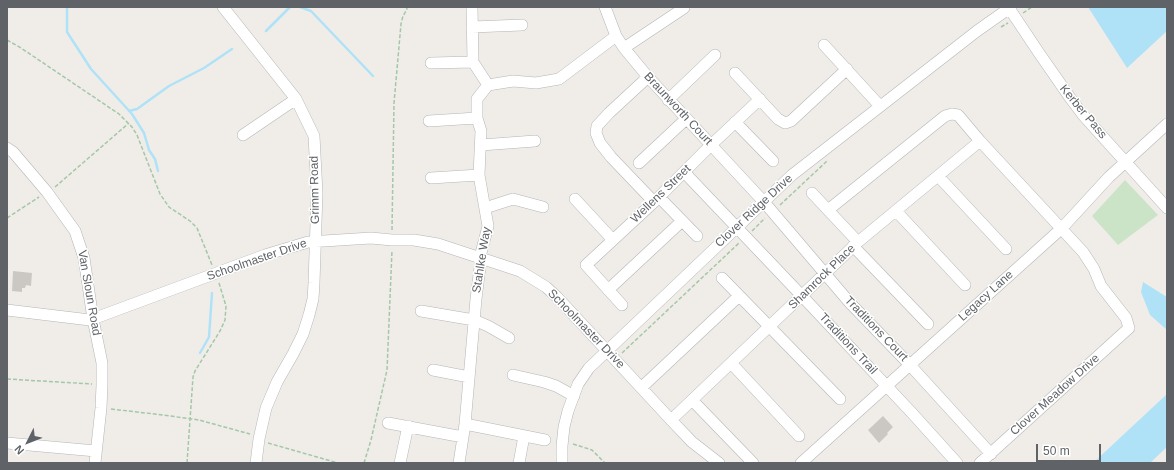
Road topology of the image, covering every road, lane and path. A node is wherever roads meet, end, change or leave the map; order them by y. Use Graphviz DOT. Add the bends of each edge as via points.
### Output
graph roads {
  1 [pos="223,7"];
  2 [pos="472,7"];
  3 [pos="605,7"];
  4 [pos="1032,7"];
  5 [pos="684,8"];
  6 [pos="1010,8"];
  7 [pos="1024,12"];
  8 [pos="522,25"];
  9 [pos="472,27"];
  10 [pos="616,36"];
  11 [pos="7,40"];
  12 [pos="824,45"];
  13 [pos="624,48"];
  14 [pos="715,55"];
  15 [pos="473,62"];
  16 [pos="431,63"];
  17 [pos="846,69"];
  18 [pos="735,73"];
  19 [pos="648,77"];
  20 [pos="488,85"];
  21 [pos="296,99"];
  22 [pos="760,99"];
  23 [pos="668,100"];
  24 [pos="880,106"];
  25 [pos="119,114"];
  26 [pos="477,118"];
  27 [pos="686,119"];
  28 [pos="429,121"];
  29 [pos="735,122"];
  30 [pos="129,123"];
  31 [pos="1167,124"];
  32 [pos="243,135"];
  33 [pos="980,141"];
  34 [pos="535,142"];
  35 [pos="481,145"];
  36 [pos="711,145"];
  37 [pos="7,148"];
  38 [pos="772,161"];
  39 [pos="1125,162"];
  40 [pos="639,163"];
  41 [pos="684,172"];
  42 [pos="478,175"];
  43 [pos="938,176"];
  44 [pos="430,178"];
  45 [pos="47,192"];
  46 [pos="812,193"];
  47 [pos="575,199"];
  48 [pos="657,200"];
  49 [pos="764,202"];
  50 [pos="543,207"];
  51 [pos="485,208"];
  52 [pos="1167,208"];
  53 [pos="828,210"];
  54 [pos="896,211"];
  55 [pos="7,218"];
  56 [pos="766,218"];
  57 [pos="682,221"];
  58 [pos="736,228"];
  59 [pos="1062,228"];
  60 [pos="752,231"];
  61 [pos="696,236"];
  62 [pos="613,240"];
  63 [pos="742,240"];
  64 [pos="316,241"];
  65 [pos="856,244"];
  66 [pos="1006,249"];
  67 [pos="480,257"];
  68 [pos="825,275"];
  69 [pos="722,278"];
  70 [pos="966,285"];
  71 [pos="608,290"];
  72 [pos="739,296"];
  73 [pos="802,296"];
  74 [pos="622,305"];
  75 [pos="7,310"];
  76 [pos="422,311"];
  77 [pos="93,319"];
  78 [pos="474,320"];
  79 [pos="928,324"];
  80 [pos="770,326"];
  81 [pos="509,338"];
  82 [pos="607,350"];
  83 [pos="619,356"];
  84 [pos="731,363"];
  85 [pos="910,365"];
  86 [pos="433,370"];
  87 [pos="513,375"];
  88 [pos="469,377"];
  89 [pos="7,379"];
  90 [pos="102,385"];
  91 [pos="886,385"];
  92 [pos="642,387"];
  93 [pos="574,396"];
  94 [pos="840,399"];
  95 [pos="692,400"];
  96 [pos="101,408"];
  97 [pos="671,420"];
  98 [pos="388,423"];
  99 [pos="465,424"];
  100 [pos="408,426"];
  101 [pos="524,436"];
  102 [pos="799,436"];
  103 [pos="463,437"];
  104 [pos="259,439"];
  105 [pos="545,440"];
  106 [pos="572,440"];
  107 [pos="7,443"];
  108 [pos="571,444"];
  109 [pos="571,448"];
  110 [pos="96,451"];
  111 [pos="991,454"];
  112 [pos="95,463"];
  113 [pos="256,463"];
  114 [pos="338,463"];
  115 [pos="400,463"];
  116 [pos="459,463"];
  117 [pos="519,463"];
  118 [pos="562,463"];
  119 [pos="604,463"];
  120 [pos="719,463"];
  121 [pos="753,463"];
  122 [pos="801,463"];
  123 [pos="957,463"];
  124 [pos="980,463"];
  1 -- 21 [label="street, Grimm Road"];
  2 -- 9 [label="street"];
  3 -- 10 [label="street, Braunworth Court"];
  4 -- 7 [label="path"];
  5 -- 13 [label="street"];
  6 -- 24 [label="street, Clover Ridge Drive"];
  6 -- 39 [label="street, Kerber Pass" via="1060,86"];
  8 -- 9 [label="street"];
  9 -- 15 [label="street"];
  10 -- 13 [label="street, Braunworth Court"];
  10 -- 20 [label="street" via="558,79 536,83 513,81"];
  11 -- 25 [label="path"];
  12 -- 17 [label="street"];
  13 -- 19 [label="street, Braunworth Court"];
  14 -- 23 [label="street"];
  15 -- 16 [label="street"];
  15 -- 20 [label="street"];
  17 -- 22 [label="street" via="791,121 785,123 778,119"];
  17 -- 24 [label="street"];
  18 -- 22 [label="street"];
  19 -- 23 [label="street, Braunworth Court"];
  19 -- 48 [label="street" via="609,113 597,126 596,133 611,157"];
  20 -- 26 [label="street, Stahlke Way" via="477,99"];
  21 -- 32 [label="street"];
  21 -- 64 [label="street, Grimm Road" via="314,136"];
  22 -- 29 [label="street, Wellens Street"];
  23 -- 27 [label="street, Braunworth Court"];
  24 -- 49 [label="street, Clover Ridge Drive" via="792,175"];
  26 -- 28 [label="street"];
  26 -- 35 [label="street, Stahlke Way" via="481,131"];
  27 -- 36 [label="street, Braunworth Court"];
  27 -- 40 [label="street"];
  29 -- 36 [label="street, Wellens Street"];
  29 -- 38 [label="street"];
  30 -- 45 [label="path"];
  31 -- 39 [label="street, Legacy Lane"];
  33 -- 43 [label="street, Shamrock Place"];
  33 -- 53 [label="street" via="958,115 945,116"];
  33 -- 59 [label="street"];
  34 -- 35 [label="street"];
  35 -- 42 [label="street, Stahlke Way"];
  36 -- 41 [label="street, Wellens Street"];
  36 -- 49 [label="street, Braunworth Court"];
  37 -- 45 [label="street, Van Sloun Road"];
  39 -- 52 [label="street, Kerber Pass"];
  39 -- 59 [label="street, Legacy Lane"];
  41 -- 48 [label="street, Wellens Street"];
  41 -- 58 [label="street"];
  42 -- 44 [label="street"];
  42 -- 51 [label="street, Stahlke Way"];
  43 -- 54 [label="street, Shamrock Place"];
  43 -- 66 [label="street"];
  45 -- 55 [label="path"];
  45 -- 77 [label="street, Van Sloun Road" via="75,231 84,258"];
  46 -- 53 [label="street"];
  47 -- 62 [label="street"];
  48 -- 57 [label="street"];
  48 -- 62 [label="street, Wellens Street"];
  49 -- 58 [label="street, Clover Ridge Drive"];
  49 -- 68 [label="street, Traditions Court"];
  50 -- 51 [label="street" via="513,199"];
  51 -- 67 [label="street, Stahlke Way" via="488,226"];
  53 -- 65 [label="street"];
  54 -- 65 [label="street, Shamrock Place"];
  54 -- 70 [label="street"];
  56 -- 60 [label="path"];
  57 -- 61 [label="street"];
  57 -- 71 [label="street"];
  58 -- 73 [label="street, Traditions Trail"];
  58 -- 82 [label="street, Clover Ridge Drive"];
  59 -- 85 [label="street, Legacy Lane"];
  59 -- 111 [label="street, Clover Meadow Drive" via="1083,252 1101,286 1126,318 1129,328"];
  62 -- 71 [label="street, Wellens Street" via="586,265"];
  63 -- 83 [label="path"];
  64 -- 67 [label="street, Schoolmaster Drive" via="371,238 414,240 438,244"];
  64 -- 77 [label="street, Schoolmaster Drive" via="265,255"];
  64 -- 104 [label="street, Grimm Road" via="309,315 303,334 266,408"];
  65 -- 68 [label="street, Shamrock Place"];
  65 -- 79 [label="street"];
  67 -- 78 [label="street, Stahlke Way"];
  67 -- 82 [label="street, Schoolmaster Drive" via="520,271 546,287"];
  68 -- 73 [label="street, Shamrock Place"];
  68 -- 85 [label="street, Traditions Court"];
  69 -- 72 [label="street"];
  71 -- 74 [label="street"];
  72 -- 80 [label="street"];
  72 -- 92 [label="street"];
  73 -- 80 [label="street, Shamrock Place"];
  73 -- 91 [label="street, Traditions Trail"];
  75 -- 77 [label="street, Schoolmaster Drive"];
  76 -- 78 [label="street"];
  77 -- 90 [label="street, Van Sloun Road" via="102,363"];
  78 -- 81 [label="street"];
  78 -- 88 [label="street, Stahlke Way"];
  80 -- 84 [label="street, Shamrock Place"];
  80 -- 94 [label="street"];
  82 -- 92 [label="street, Schoolmaster Drive"];
  82 -- 93 [label="street, Clover Ridge Drive" via="589,368 578,384"];
  84 -- 95 [label="street, Shamrock Place"];
  84 -- 102 [label="street"];
  85 -- 91 [label="street, Legacy Lane"];
  85 -- 111 [label="street, Traditions Court"];
  86 -- 88 [label="street"];
  87 -- 93 [label="street" via="556,386"];
  88 -- 99 [label="street, Stahlke Way"];
  89 -- 90 [label="path"];
  90 -- 96 [label="street, Van Sloun Road"];
  91 -- 122 [label="street, Legacy Lane"];
  91 -- 123 [label="street, Traditions Trail"];
  92 -- 97 [label="street, Schoolmaster Drive"];
  93 -- 118 [label="street, Clover Ridge Drive" via="564,427"];
  95 -- 97 [label="street, Shamrock Place"];
  95 -- 121 [label="street"];
  96 -- 104 [label="path" via="199,420"];
  96 -- 110 [label="street, Van Sloun Road"];
  97 -- 120 [label="street, Schoolmaster Drive" via="692,442"];
  98 -- 100 [label="street"];
  99 -- 101 [label="street"];
  99 -- 103 [label="street, Stahlke Way"];
  100 -- 103 [label="street"];
  100 -- 115 [label="street"];
  101 -- 105 [label="street"];
  101 -- 117 [label="street"];
  103 -- 116 [label="street, Stahlke Way"];
  104 -- 113 [label="street, Grimm Road"];
  104 -- 114 [label="path" via="265,443"];
  106 -- 108 [label="path"];
  107 -- 110 [label="street"];
  108 -- 109 [label="path"];
  108 -- 119 [label="path" via="592,450"];
  110 -- 112 [label="street, Van Sloun Road"];
  111 -- 124 [label="street, Clover Meadow Drive"];
}
